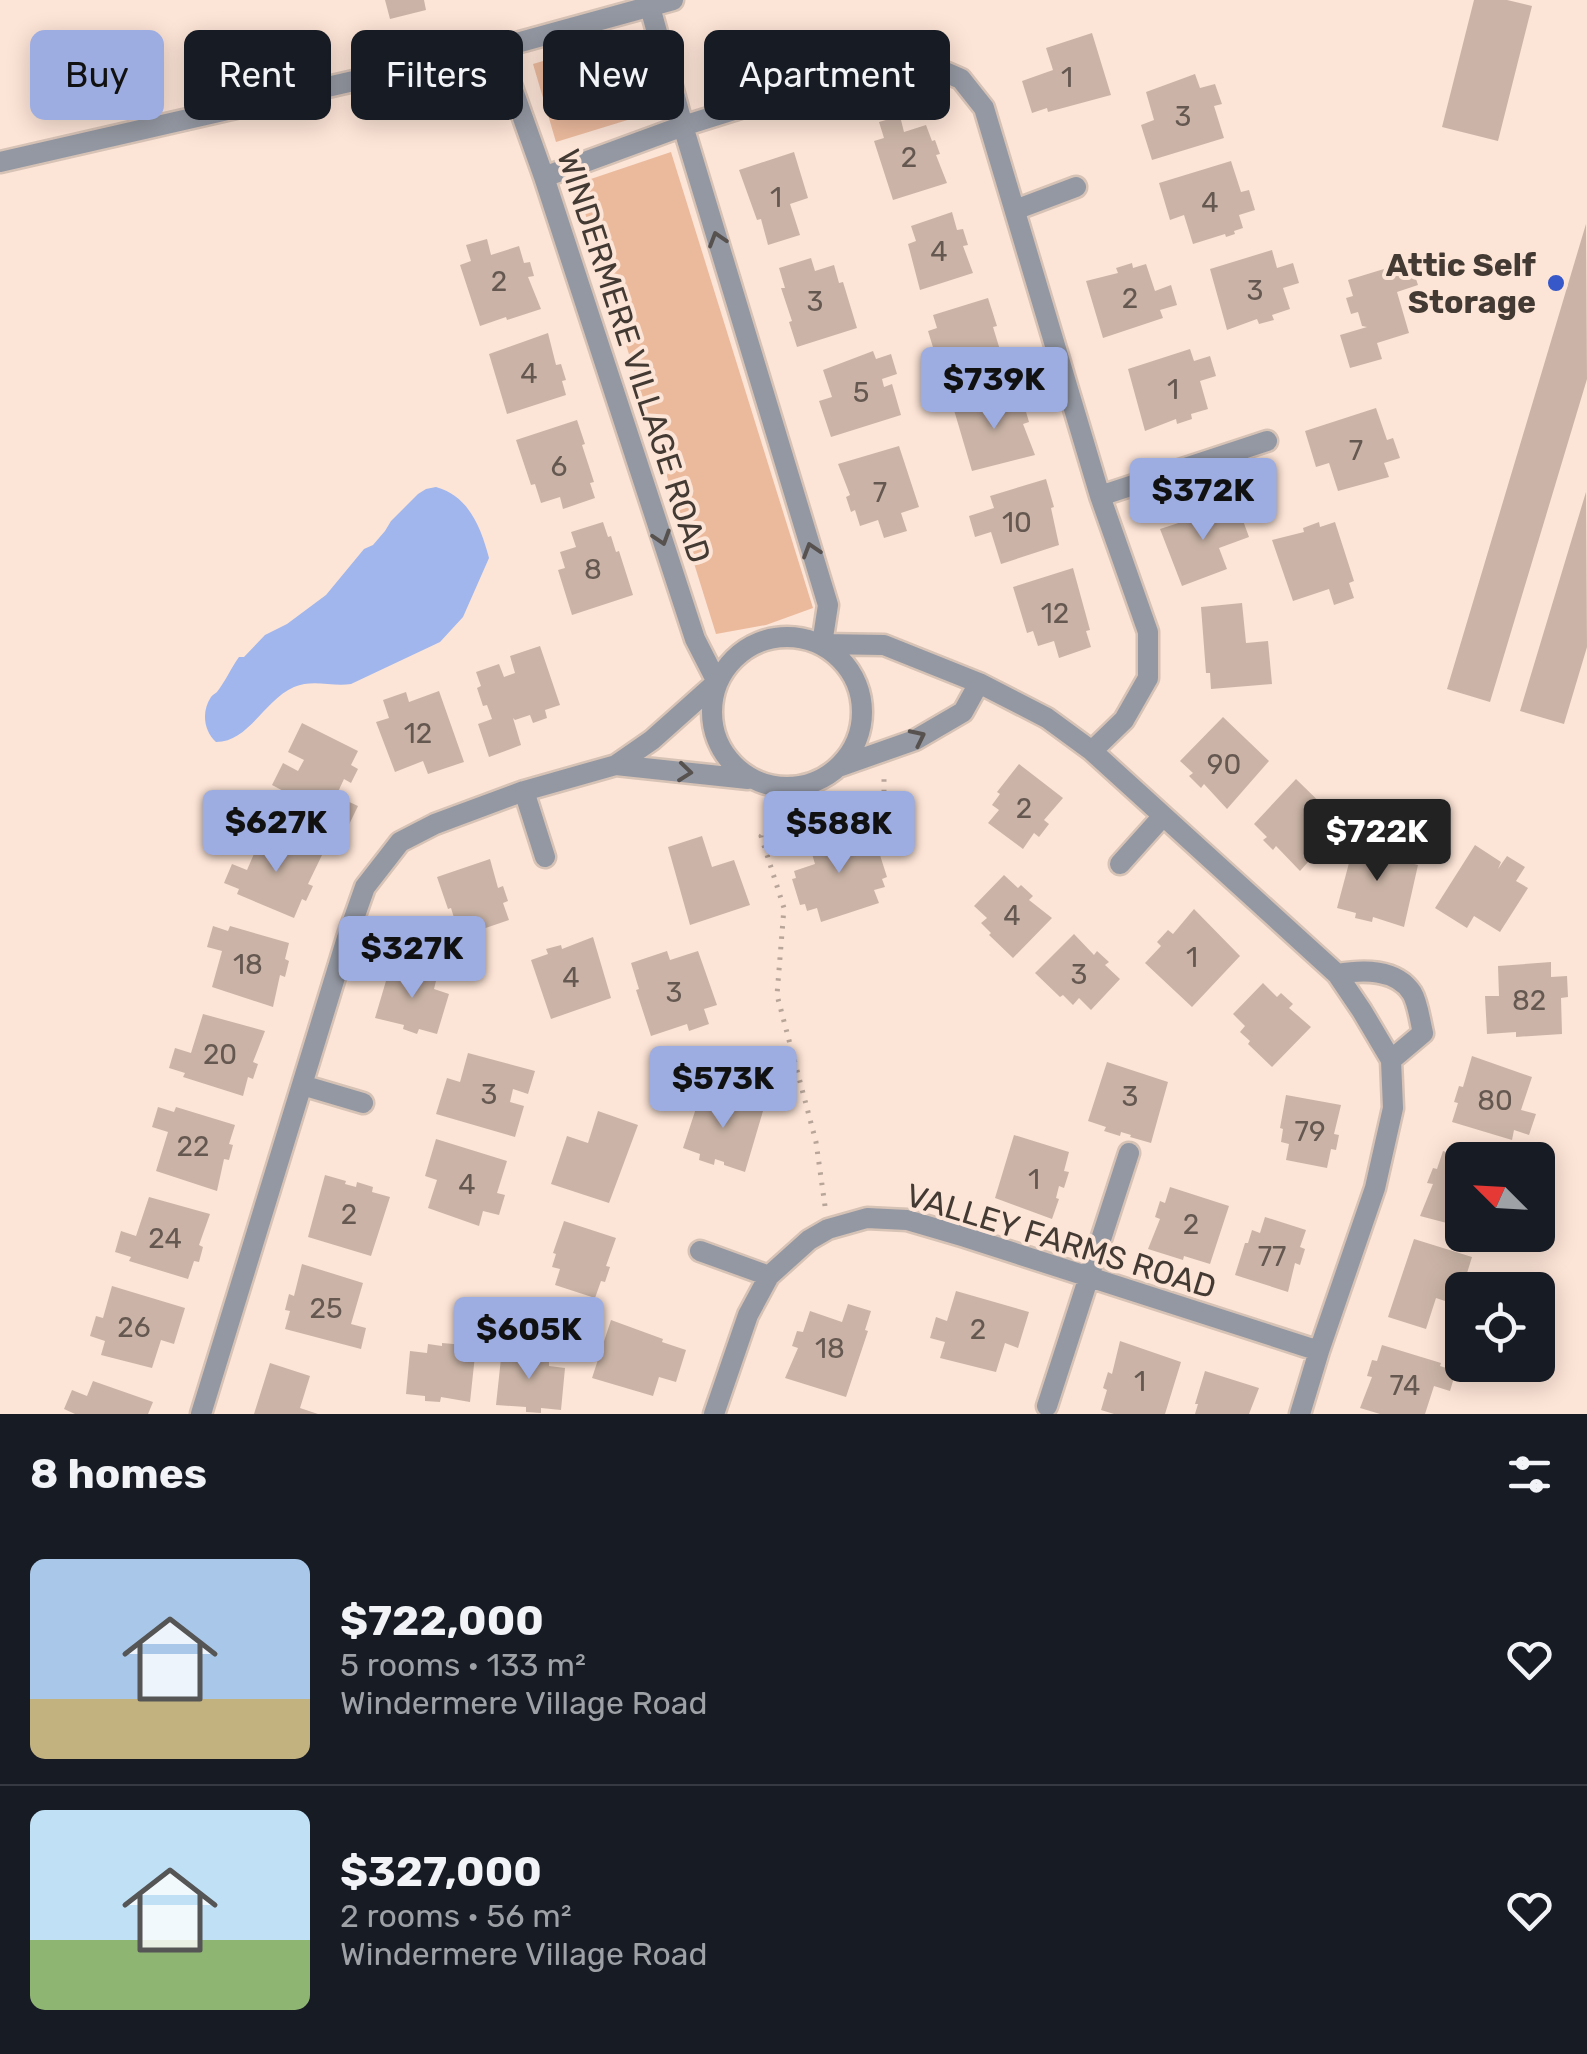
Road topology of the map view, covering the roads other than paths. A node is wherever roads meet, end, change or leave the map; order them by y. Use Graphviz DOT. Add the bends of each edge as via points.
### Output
graph roads {
  1 [pos="672,0"];
  2 [pos="650,7"];
  3 [pos="523,41"];
  4 [pos="351,82"];
  5 [pos="523,118"];
  6 [pos="683,126"];
  7 [pos="0,162"];
  8 [pos="544,177"];
  9 [pos="1076,188"];
  10 [pos="1014,210"];
  11 [pos="1266,441"];
  12 [pos="1100,496"];
  13 [pos="822,644"];
  14 [pos="717,682"];
  15 [pos="979,683"];
  16 [pos="1092,751"];
  17 [pos="616,764"];
  18 [pos="839,767"];
  19 [pos="753,780"];
  20 [pos="524,791"];
  21 [pos="1163,816"];
  22 [pos="544,857"];
  23 [pos="1120,864"];
  24 [pos="1337,974"];
  25 [pos="1391,1060"];
  26 [pos="302,1085"];
  27 [pos="363,1103"];
  28 [pos="1129,1153"];
  29 [pos="700,1251"];
  30 [pos="769,1276"];
  31 [pos="1088,1277"];
  32 [pos="1319,1351"];
  33 [pos="1047,1406"];
  34 [pos="202,1414"];
  35 [pos="714,1414"];
  36 [pos="1300,1414"];
  1 -- 2 [label="street"];
  2 -- 3 [label="street"];
  2 -- 6 [label="street"];
  4 -- 7 [label="street"];
  5 -- 8 [label="street, WINDERMERE VILLAGE ROAD"];
  6 -- 8 [label="street"];
  6 -- 10 [label="street" via="884,64 922,62 961,79 984,108"];
  13 -- 6 [label="street, one-way" via="828,605"];
  8 -- 14 [label="street, WINDERMERE VILLAGE ROAD, one-way" via="695,639"];
  9 -- 10 [label="street"];
  10 -- 12 [label="street"];
  11 -- 12 [label="street"];
  12 -- 16 [label="street" via="1148,632 1148,678 1124,720"];
  13 -- 14 [label="street" via="799,636 762,641 731,660"];
  13 -- 15 [label="street" via="884,645"];
  13 -- 18 [label="street" via="842,658 862,701 854,748"];
  14 -- 17 [label="street"];
  14 -- 19 [label="street, WINDERMERE VILLAGE ROAD" via="717,738 735,767"];
  15 -- 16 [label="street" via="1047,718"];
  18 -- 15 [label="street, one-way" via="916,740 964,712"];
  16 -- 21 [label="street"];
  17 -- 19 [label="street, one-way"];
  17 -- 20 [label="street"];
  18 -- 19 [label="street" via="798,787"];
  20 -- 22 [label="street"];
  20 -- 26 [label="street" via="400,842 365,887"];
  21 -- 23 [label="street"];
  21 -- 24 [label="street"];
  24 -- 25 [label="street"];
  24 -- 25 [label="street" via="1392,976 1412,993 1423,1033"];
  25 -- 32 [label="street" via="1393,1108 1376,1188"];
  26 -- 27 [label="street"];
  26 -- 34 [label="street"];
  28 -- 31 [label="street"];
  29 -- 30 [label="street"];
  30 -- 31 [label="street, VALLEY FARMS ROAD" via="828,1228 867,1218 907,1220"];
  30 -- 35 [label="street, VALLEY FARMS ROAD"];
  31 -- 32 [label="street, VALLEY FARMS ROAD"];
  31 -- 33 [label="street"];
  32 -- 36 [label="street"];
}
